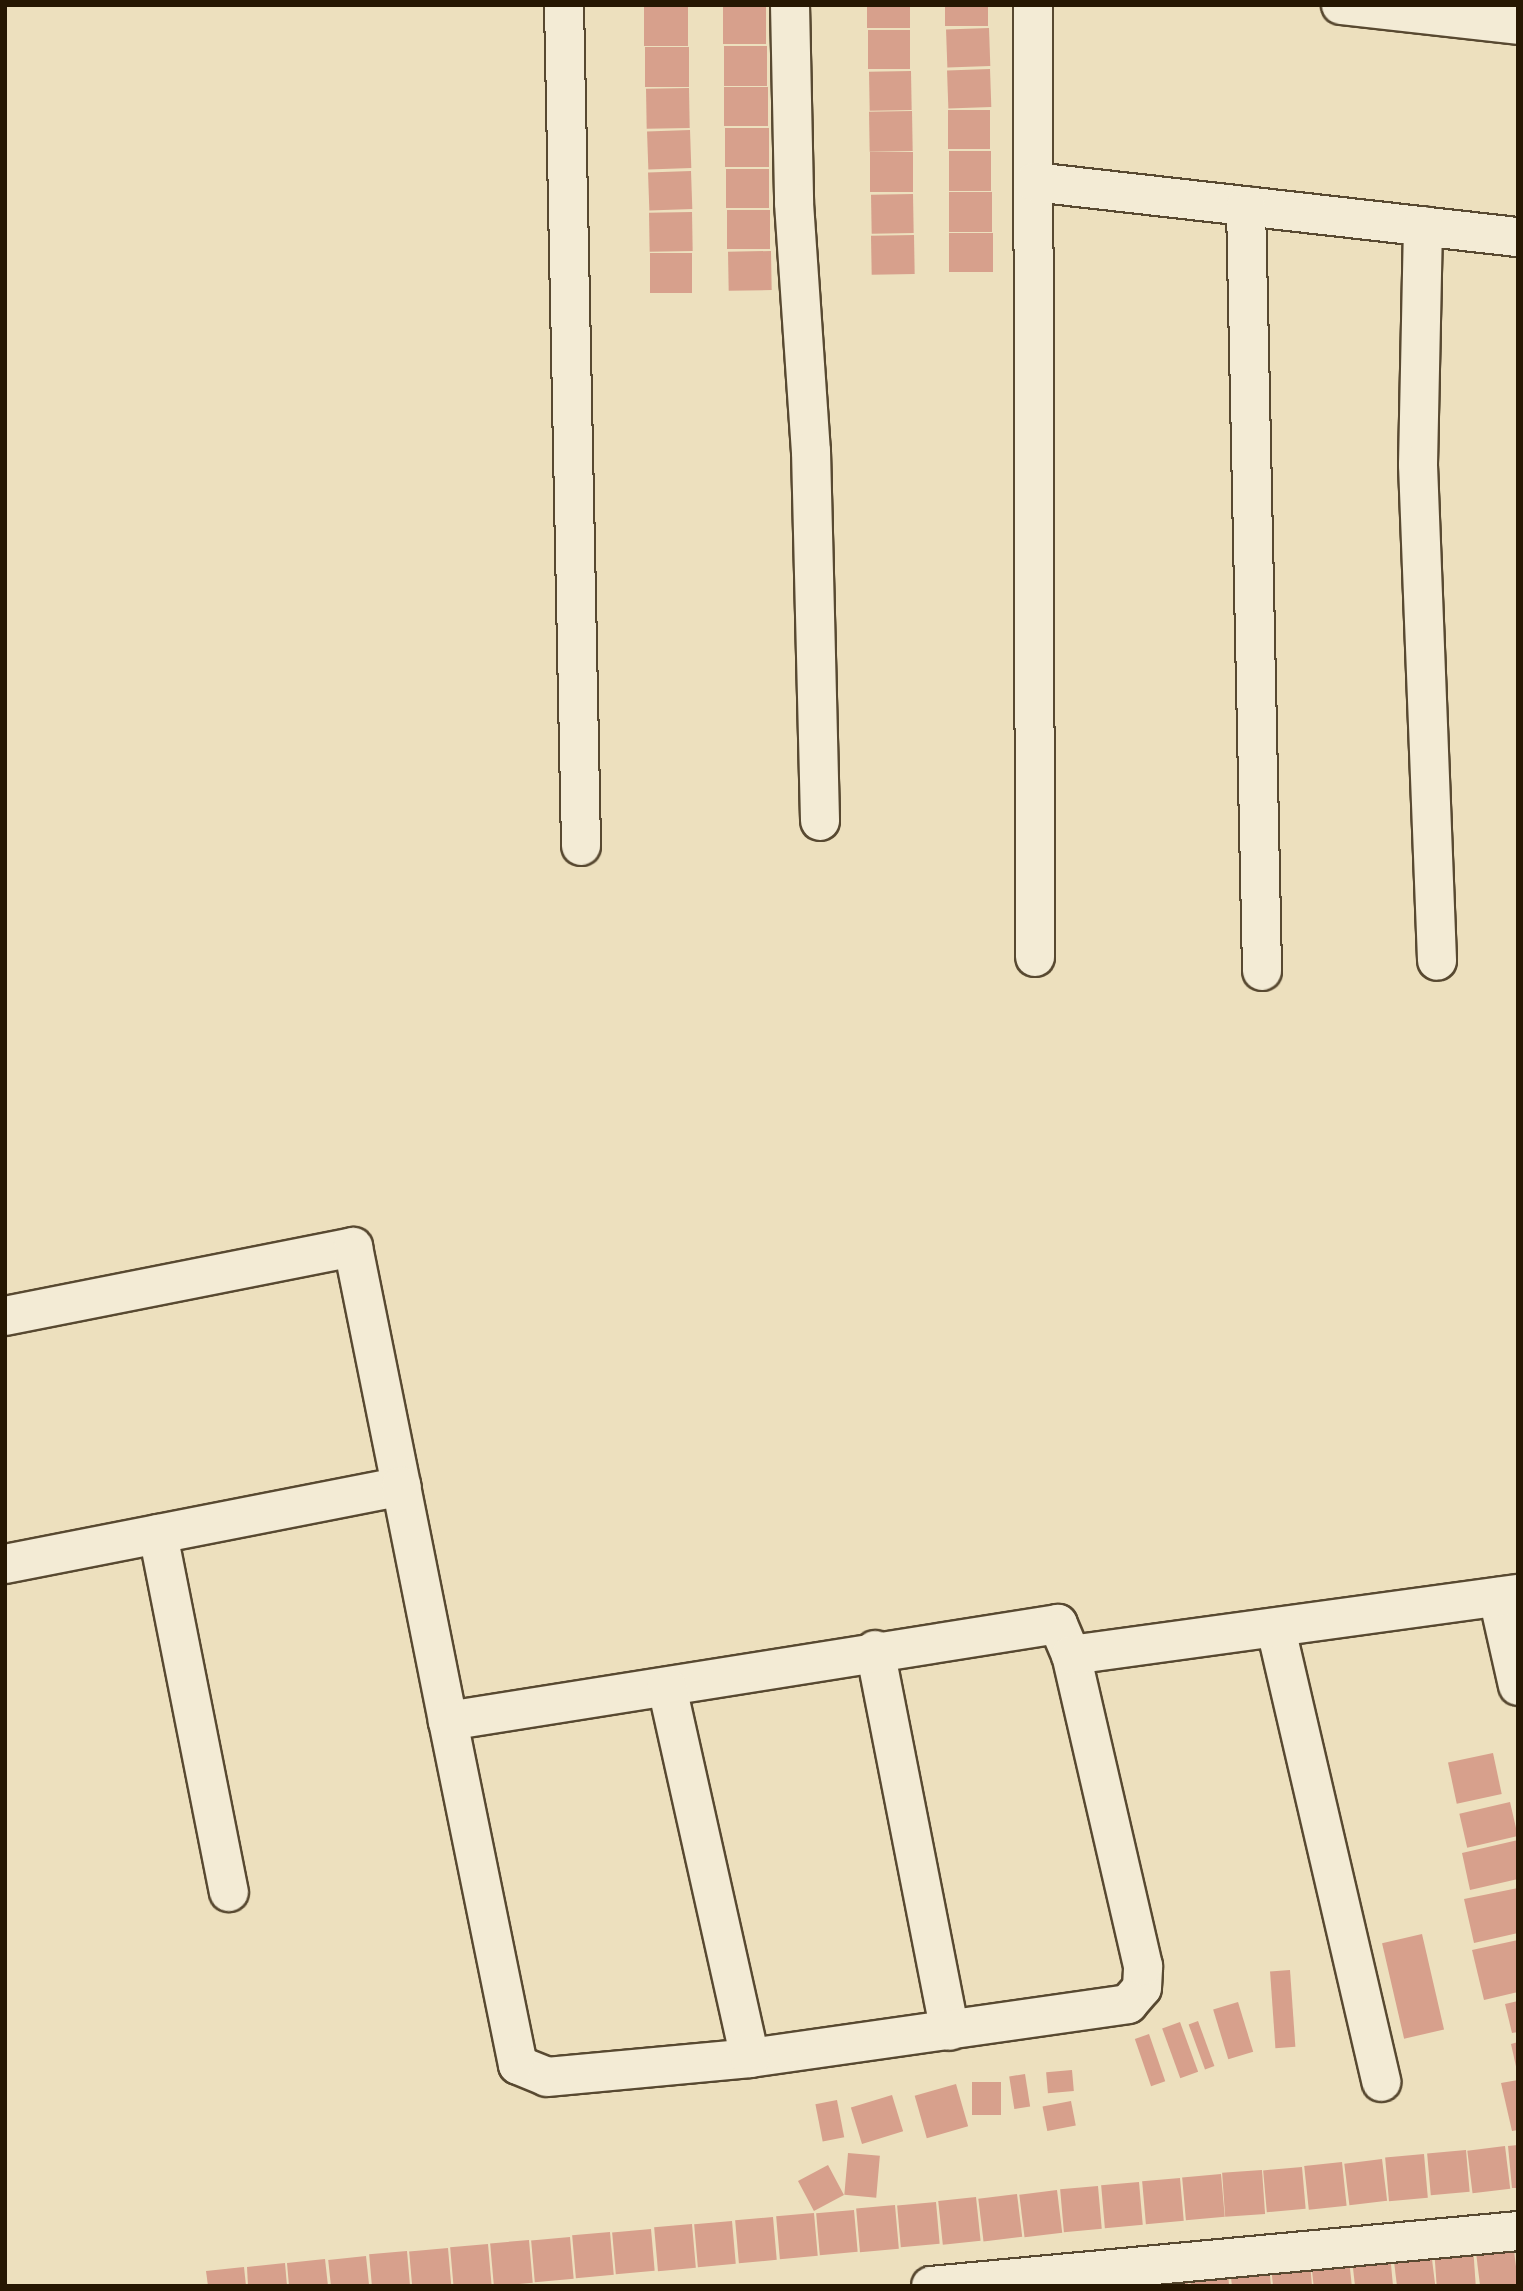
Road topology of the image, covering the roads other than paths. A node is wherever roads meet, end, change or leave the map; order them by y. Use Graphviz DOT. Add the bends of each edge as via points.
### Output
graph roads {
  1 [pos="564,5"];
  2 [pos="790,5"];
  3 [pos="1033,5"];
  4 [pos="1341,5"];
  5 [pos="1518,25"];
  6 [pos="1034,183"];
  7 [pos="1246,206"];
  8 [pos="1423,226"];
  9 [pos="1518,237"];
  10 [pos="820,821"];
  11 [pos="581,846"];
  12 [pos="1035,957"];
  13 [pos="1437,961"];
  14 [pos="1262,971"];
  15 [pos="5,1316"];
  16 [pos="401,1486"];
  17 [pos="158,1534"];
  18 [pos="5,1564"];
  19 [pos="1508,1595"];
  20 [pos="1276,1629"];
  21 [pos="875,1650"];
  22 [pos="1071,1655"];
  23 [pos="1518,1686"];
  24 [pos="667,1687"];
  25 [pos="448,1721"];
  26 [pos="229,1892"];
  27 [pos="950,2031"];
  28 [pos="750,2058"];
  29 [pos="1381,2081"];
  30 [pos="1518,2231"];
  31 [pos="931,2286"];
  1 -- 11 [label="street"];
  2 -- 10 [label="street" via="793,203 811,451"];
  3 -- 6 [label="street"];
  4 -- 5 [label="street"];
  6 -- 7 [label="street"];
  6 -- 12 [label="street"];
  7 -- 8 [label="street"];
  7 -- 14 [label="street"];
  8 -- 9 [label="street"];
  8 -- 13 [label="street" via="1419,465"];
  15 -- 16 [label="street" via="353,1247"];
  16 -- 17 [label="street"];
  16 -- 25 [label="street"];
  17 -- 18 [label="street"];
  17 -- 26 [label="street"];
  19 -- 20 [label="street"];
  19 -- 23 [label="street"];
  20 -- 22 [label="street"];
  20 -- 29 [label="street"];
  21 -- 22 [label="street" via="1058,1624"];
  21 -- 24 [label="street"];
  21 -- 27 [label="street"];
  22 -- 27 [label="street" via="1142,1988 1128,2004"];
  24 -- 25 [label="street"];
  24 -- 28 [label="street"];
  25 -- 28 [label="street" via="518,2065 547,2077"];
  27 -- 28 [label="street"];
  30 -- 31 [label="street"];
}
